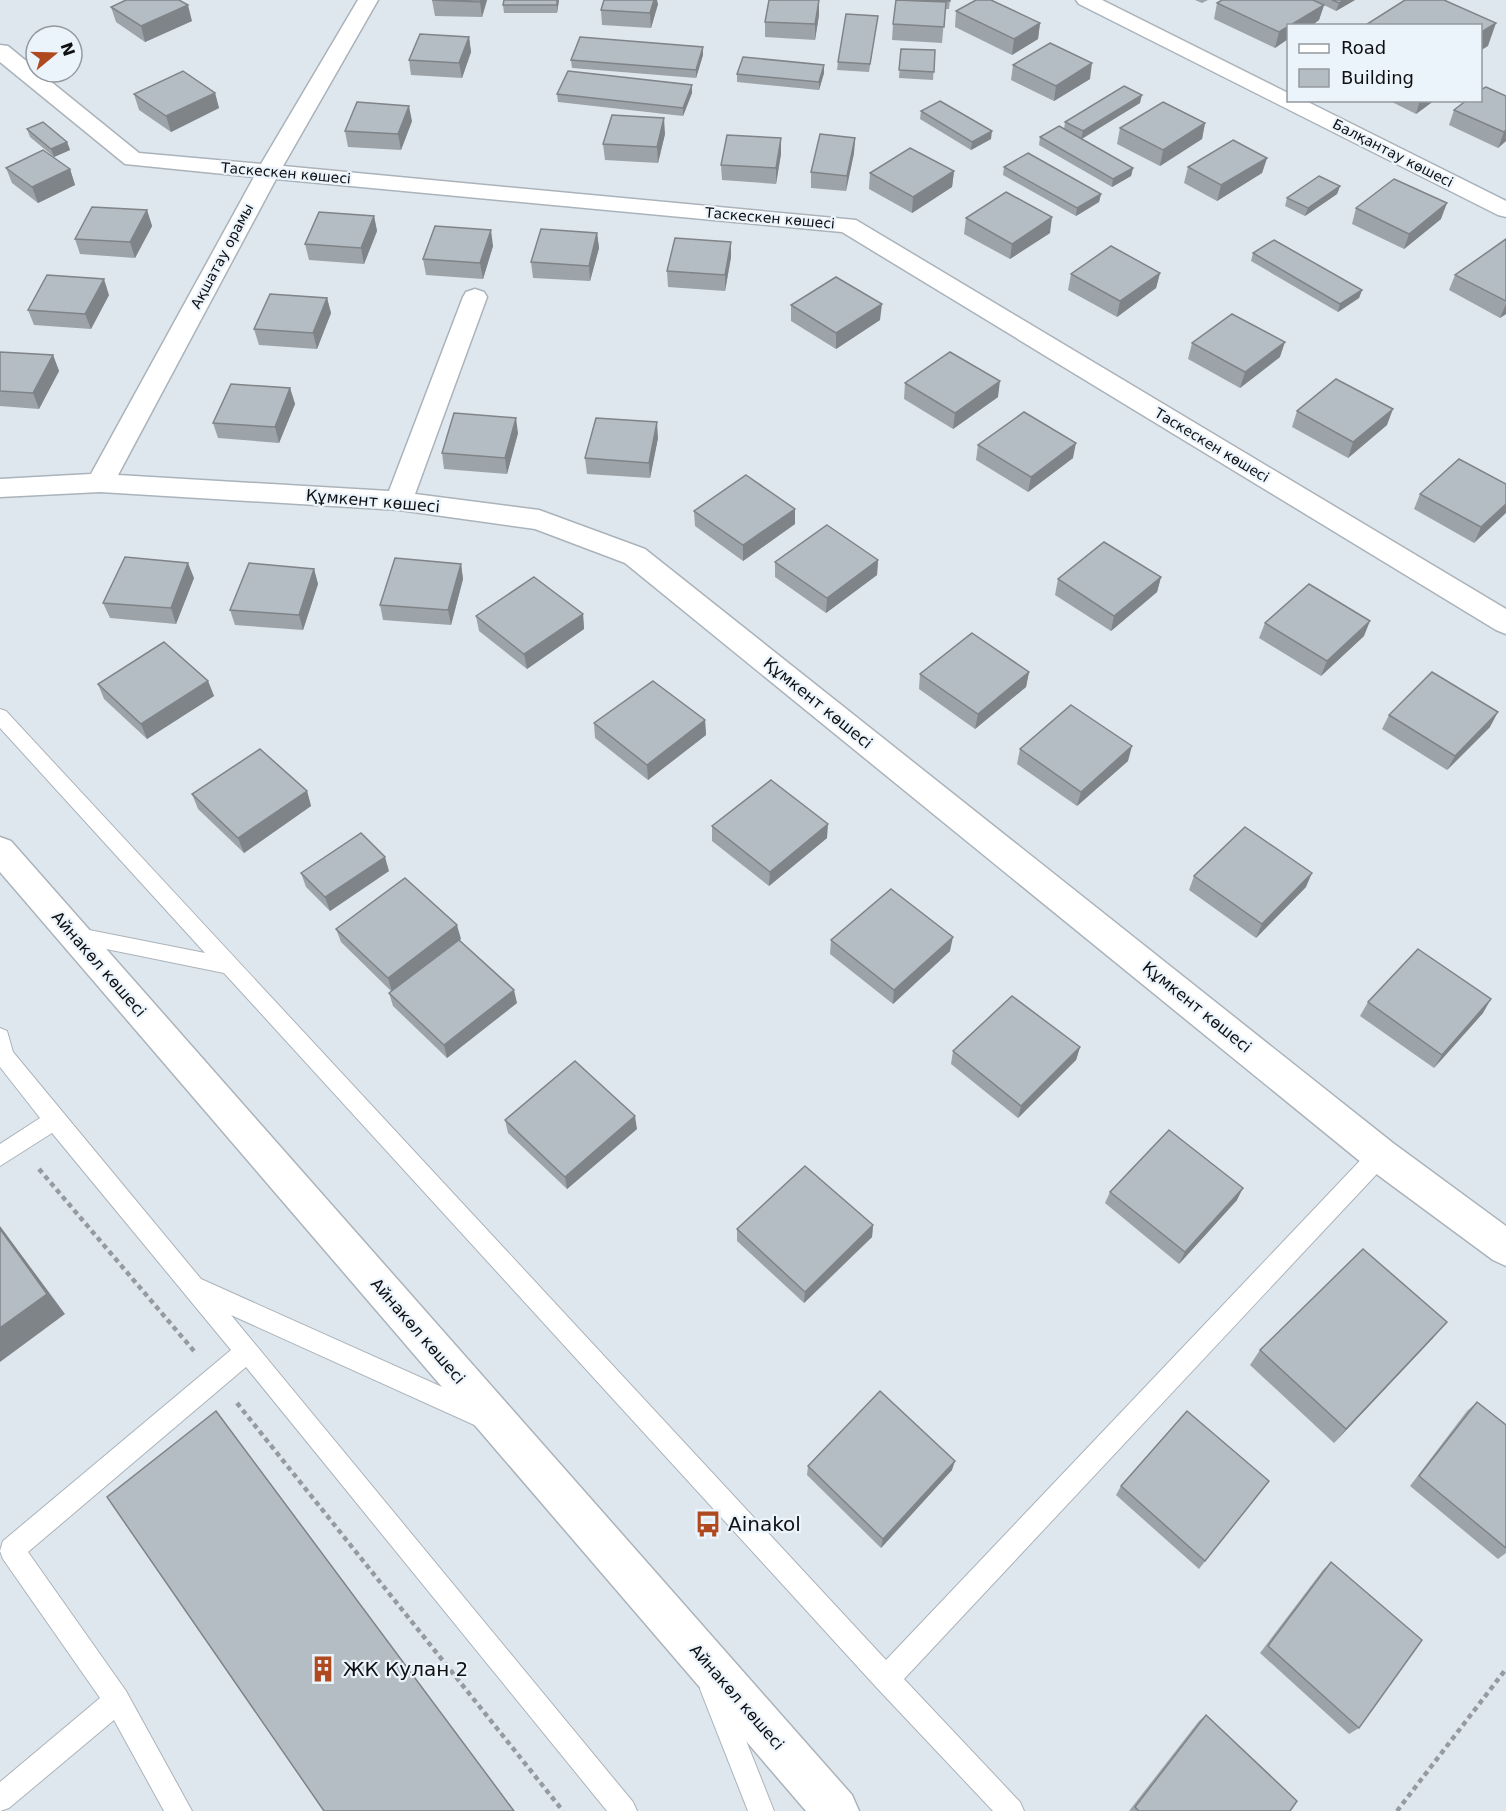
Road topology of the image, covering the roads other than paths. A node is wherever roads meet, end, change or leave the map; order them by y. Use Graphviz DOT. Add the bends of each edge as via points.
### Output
graph roads {
  1 [pos="368,0"];
  2 [pos="1086,0"];
  3 [pos="0,51"];
  4 [pos="1287,100"];
  5 [pos="1290,102"];
  6 [pos="268,171"];
  7 [pos="1506,210"];
  8 [pos="475,297"];
  9 [pos="100,483"];
  10 [pos="0,488"];
  11 [pos="399,501"];
  12 [pos="1506,622"];
  13 [pos="0,716"];
  14 [pos="0,850"];
  15 [pos="74,935"];
  16 [pos="231,966"];
  17 [pos="1,1048"];
  18 [pos="54,1120"];
  19 [pos="9,1150"];
  20 [pos="1380,1155"];
  21 [pos="1506,1248"];
  22 [pos="193,1286"];
  23 [pos="247,1350"];
  24 [pos="500,1424"];
  25 [pos="6,1555"];
  26 [pos="699,1653"];
  27 [pos="886,1679"];
  28 [pos="117,1700"];
  29 [pos="0,1798"];
  30 [pos="179,1811"];
  31 [pos="624,1811"];
  32 [pos="761,1811"];
  33 [pos="836,1811"];
  34 [pos="1011,1811"];
  1 -- 6 [label="street, Ақшатау орамы"];
  2 -- 4 [label="street, Балқантау көшесі"];
  3 -- 6 [label="street, Таскескен көшесі" via="133,159"];
  5 -- 7 [label="street, Балқантау көшесі"];
  6 -- 9 [label="street, Ақшатау орамы"];
  6 -- 12 [label="street, Таскескен көшесі" via="848,225"];
  8 -- 11 [label="street"];
  9 -- 10 [label="street, Құмкент көшесі"];
  9 -- 11 [label="street, Құмкент көшесі"];
  11 -- 20 [label="street, Құмкент көшесі" via="539,520 635,556"];
  13 -- 16 [label="lane"];
  14 -- 15 [label="street, Айнакөл көшесі"];
  15 -- 16 [label="lane"];
  15 -- 24 [label="street, Айнакөл көшесі"];
  16 -- 27 [label="lane"];
  17 -- 18 [label="lane"];
  18 -- 19 [label="lane"];
  18 -- 22 [label="lane"];
  20 -- 21 [label="street, Құмкент көшесі"];
  20 -- 27 [label="lane"];
  22 -- 23 [label="lane"];
  22 -- 24 [label="lane"];
  23 -- 25 [label="lane"];
  23 -- 31 [label="lane"];
  24 -- 26 [label="street, Айнакөл көшесі"];
  25 -- 28 [label="lane"];
  26 -- 32 [label="lane"];
  26 -- 33 [label="street, Айнакөл көшесі"];
  27 -- 34 [label="lane"];
  28 -- 29 [label="lane"];
  28 -- 30 [label="lane"];
}
